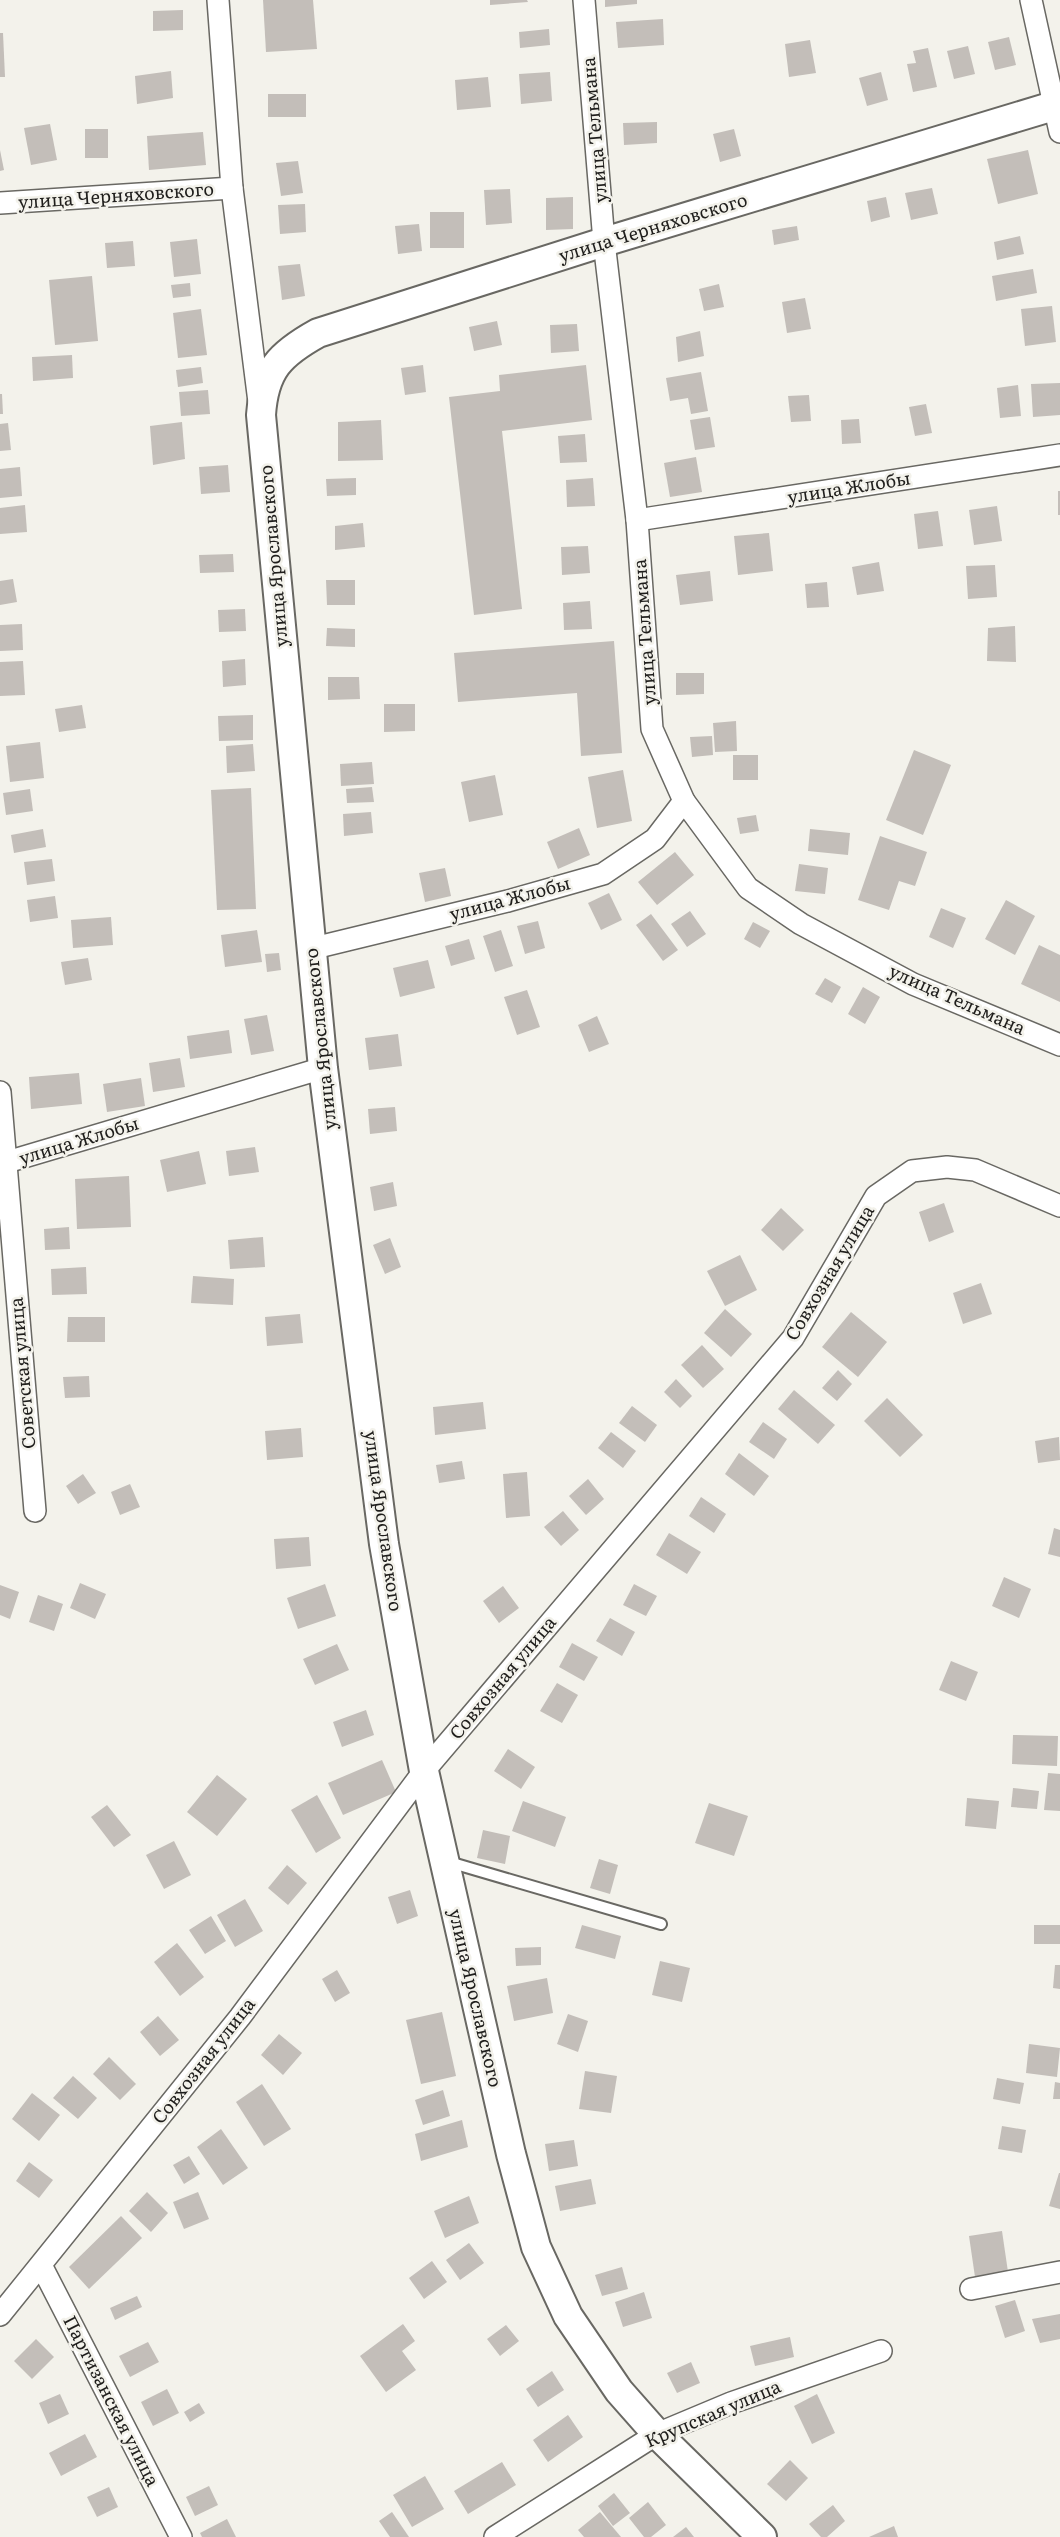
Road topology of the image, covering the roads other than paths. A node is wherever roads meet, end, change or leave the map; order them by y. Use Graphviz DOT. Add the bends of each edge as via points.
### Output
graph roads {
  1 [pos="218,0"];
  2 [pos="584,0"];
  3 [pos="1031,0"];
  4 [pos="1058,114"];
  5 [pos="232,188"];
  6 [pos="0,203"];
  7 [pos="604,242"];
  8 [pos="265,383"];
  9 [pos="261,415"];
  10 [pos="1060,455"];
  11 [pos="637,520"];
  12 [pos="684,801"];
  13 [pos="310,949"];
  14 [pos="1060,1045"];
  15 [pos="323,1068"];
  16 [pos="0,1092"];
  17 [pos="7,1162"];
  18 [pos="4,1200"];
  19 [pos="1060,1206"];
  20 [pos="35,1510"];
  21 [pos="423,1772"];
  22 [pos="443,1860"];
  23 [pos="661,1924"];
  24 [pos="41,2265"];
  25 [pos="1060,2272"];
  26 [pos="971,2289"];
  27 [pos="0,2315"];
  28 [pos="881,2351"];
  29 [pos="657,2434"];
  30 [pos="181,2537"];
  31 [pos="495,2537"];
  32 [pos="762,2537"];
  1 -- 5 [label="street, улица Ярославского"];
  2 -- 7 [label="street, улица Тельмана"];
  3 -- 4 [label="street"];
  4 -- 7 [label="street, улица Черняховского"];
  5 -- 6 [label="street, улица Черняховского"];
  5 -- 9 [label="street, улица Ярославского"];
  7 -- 8 [label="street, улица Черняховского" via="318,333 292,347"];
  7 -- 11 [label="street, улица Тельмана"];
  8 -- 9 [label="street, улица Ярославского"];
  9 -- 13 [label="street, улица Ярославского"];
  10 -- 11 [label="street, улица Жлобы"];
  11 -- 12 [label="street, улица Тельмана" via="652,729"];
  12 -- 13 [label="street, улица Жлобы" via="655,839 603,874"];
  12 -- 14 [label="street, улица Тельмана" via="748,888 801,924 913,984"];
  13 -- 15 [label="street, улица Ярославского"];
  15 -- 17 [label="street, улица Жлобы"];
  15 -- 21 [label="street, улица Ярославского" via="384,1544"];
  16 -- 17 [label="street, Советская улица"];
  17 -- 18 [label="street, Советская улица"];
  18 -- 20 [label="street, Советская улица"];
  19 -- 21 [label="street, Совхозная улица" via="975,1170 947,1167 912,1171 876,1196 794,1338"];
  21 -- 22 [label="street, улица Ярославского"];
  21 -- 24 [label="street, Совхозная улица" via="240,2017"];
  22 -- 23 [label="lane"];
  22 -- 29 [label="street, улица Ярославского" via="536,2247 568,2316 619,2391"];
  24 -- 27 [label="street, Совхозная улица"];
  24 -- 30 [label="street, Партизанская улица"];
  25 -- 26 [label="street"];
  28 -- 29 [label="street, Крупская улица" via="732,2403"];
  29 -- 31 [label="street, Крупская улица"];
  29 -- 32 [label="street, улица Ярославского"];
}
